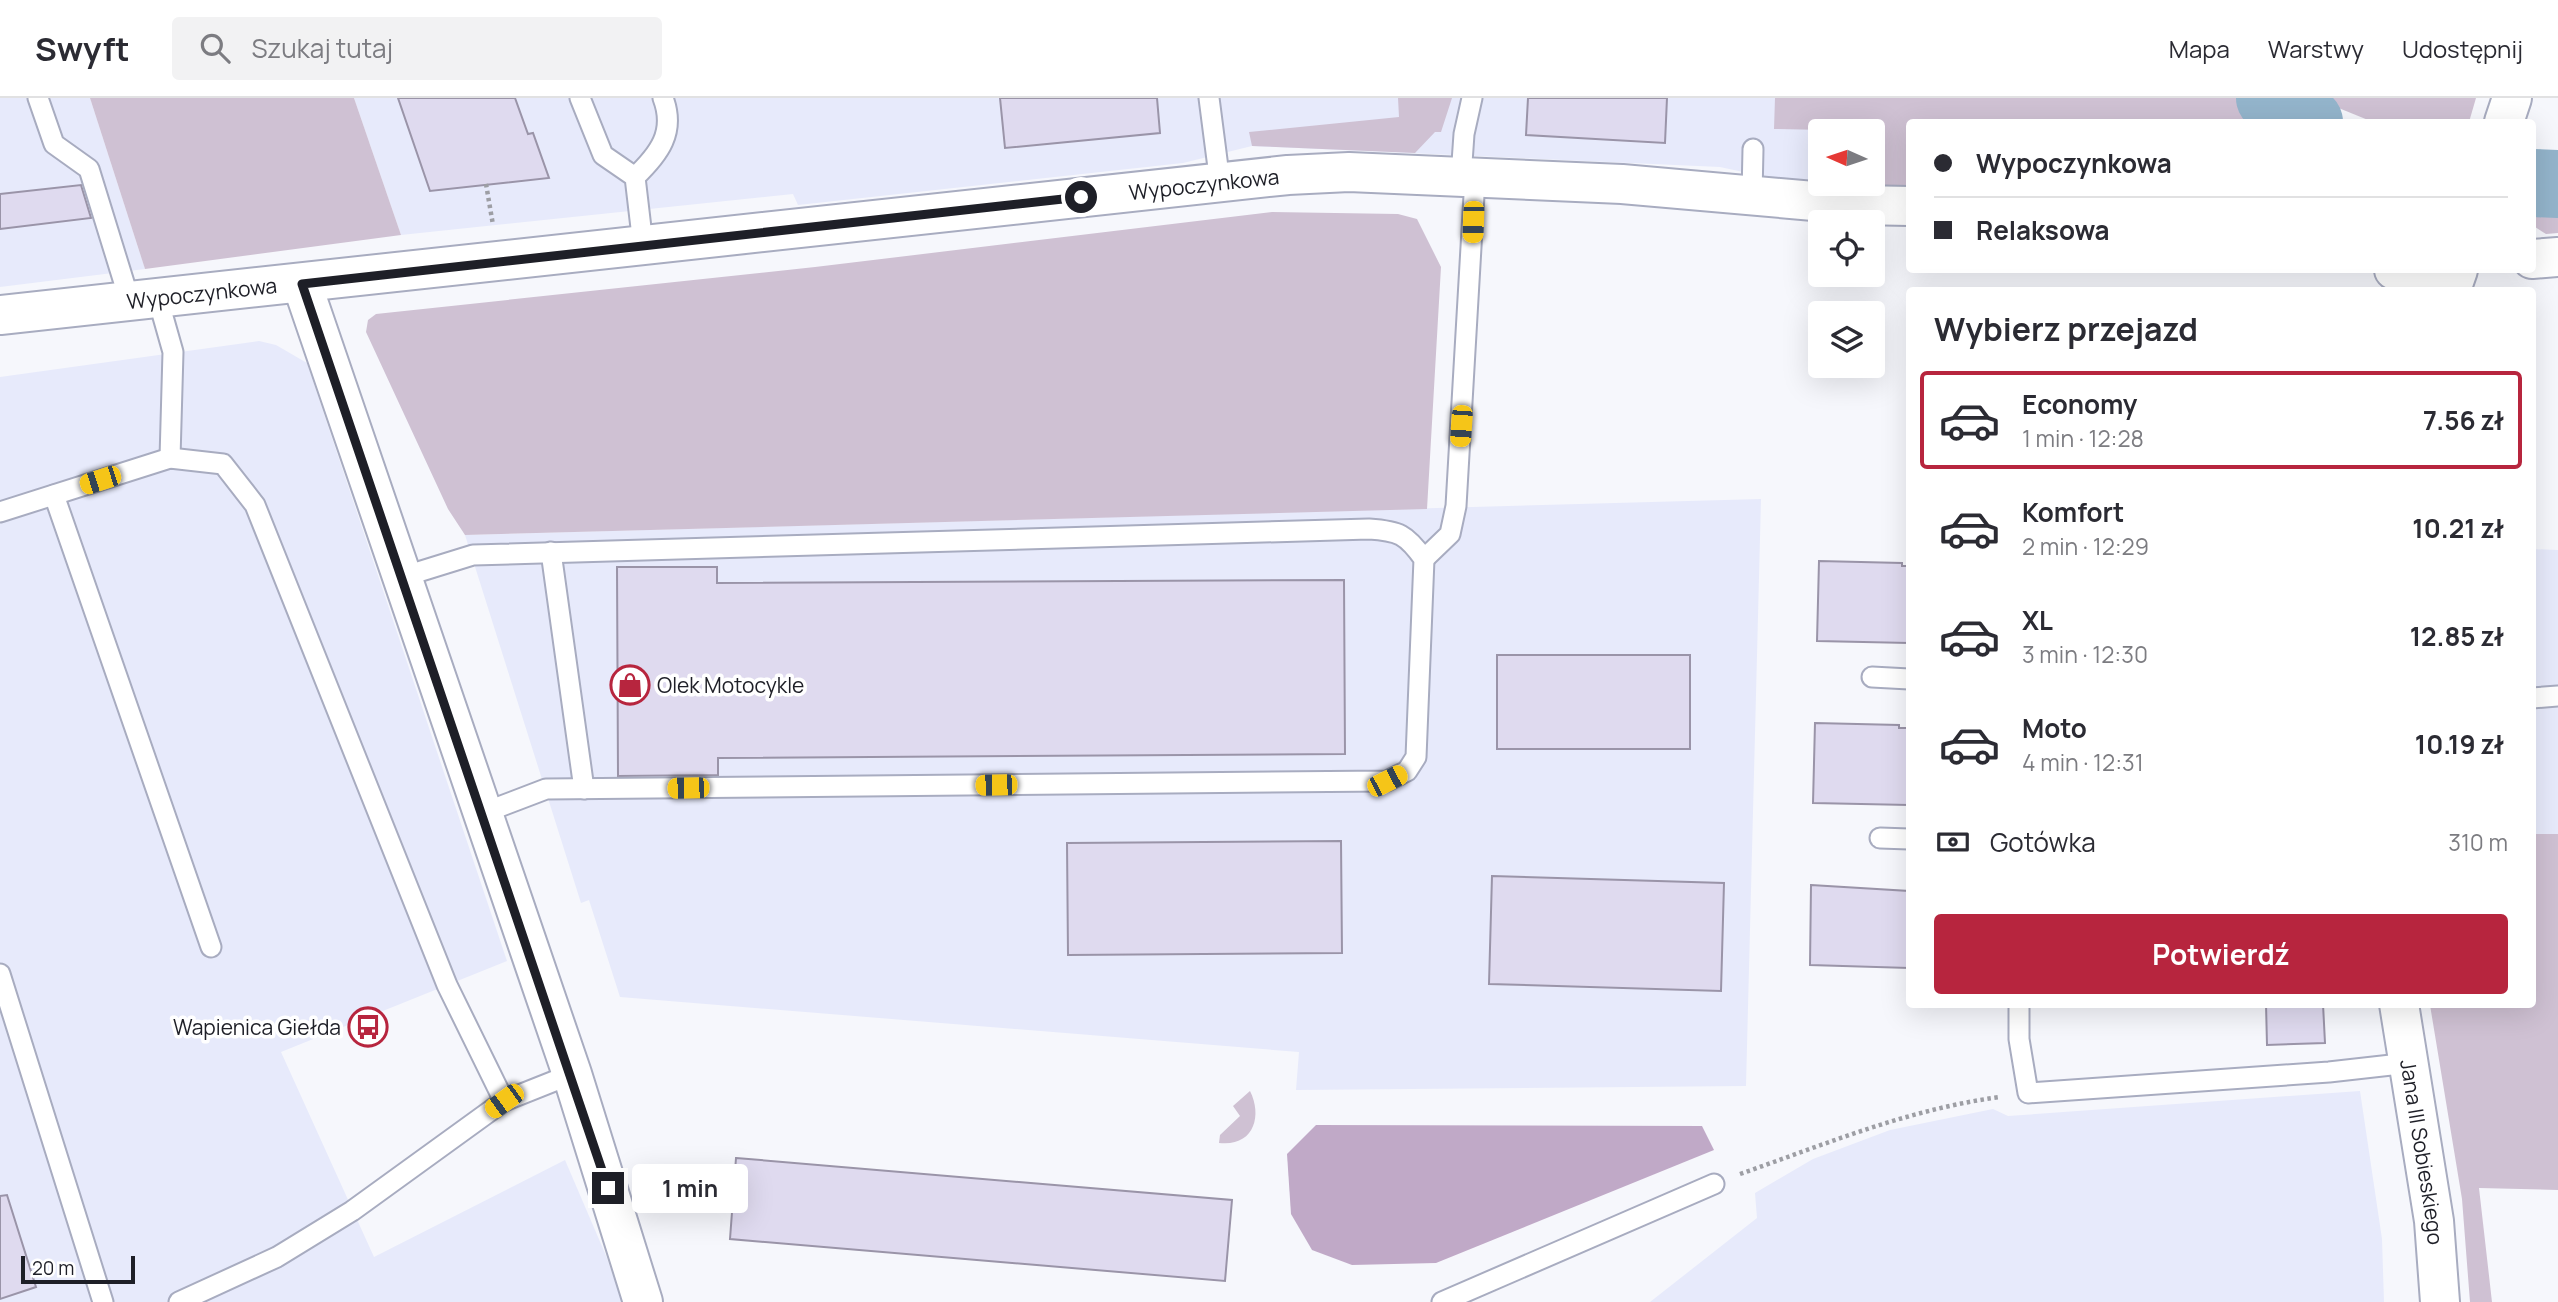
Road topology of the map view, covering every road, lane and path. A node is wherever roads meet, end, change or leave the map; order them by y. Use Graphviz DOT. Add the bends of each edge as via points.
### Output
graph roads {
  1 [pos="38,98"];
  2 [pos="580,98"];
  3 [pos="663,98"];
  4 [pos="1209,98"];
  5 [pos="1472,98"];
  6 [pos="1753,149"];
  7 [pos="635,177"];
  8 [pos="1468,177"];
  9 [pos="1220,183"];
  10 [pos="1752,195"];
  11 [pos="1906,206"];
  12 [pos="643,245"];
  13 [pos="2558,257"];
  14 [pos="2536,259"];
  15 [pos="302,284"];
  16 [pos="144,301"];
  17 [pos="0,315"];
  18 [pos="170,458"];
  19 [pos="54,495"];
  20 [pos="0,512"];
  21 [pos="551,552"];
  22 [pos="1424,559"];
  23 [pos="402,578"];
  24 [pos="1872,677"];
  25 [pos="1906,679"];
  26 [pos="2558,695"];
  27 [pos="2536,698"];
  28 [pos="583,789"];
  29 [pos="483,813"];
  30 [pos="1880,838"];
  31 [pos="1906,839"];
  32 [pos="211,947"];
  33 [pos="0,974"];
  34 [pos="2019,1008"];
  35 [pos="2400,1008"];
  36 [pos="2409,1063"];
  37 [pos="572,1074"];
  38 [pos="2028,1093"];
  39 [pos="504,1101"];
  40 [pos="1714,1184"];
  41 [pos="103,1302"];
  42 [pos="179,1302"];
  43 [pos="643,1302"];
  44 [pos="1442,1302"];
  45 [pos="2440,1302"];
  1 -- 16 [label="lane" via="54,144 89,169"];
  2 -- 7 [label="lane" via="603,155"];
  3 -- 7 [label="lane" via="668,128 654,159"];
  4 -- 9 [label="lane"];
  5 -- 8 [label="lane" via="1464,134"];
  6 -- 10 [label="lane"];
  7 -- 12 [label="lane"];
  8 -- 9 [label="street, Wypoczynkowa" via="1349,172"];
  8 -- 10 [label="street, Wypoczynkowa"];
  8 -- 22 [label="lane" via="1456,506 1450,534"];
  9 -- 12 [label="street, Wypoczynkowa"];
  10 -- 11 [label="street, Wypoczynkowa"];
  12 -- 15 [label="street, Wypoczynkowa"];
  13 -- 14 [label="street"];
  15 -- 16 [label="street, Wypoczynkowa"];
  15 -- 23 [label="street"];
  16 -- 17 [label="street, Wypoczynkowa"];
  16 -- 18 [label="lane" via="173,352"];
  18 -- 19 [label="lane"];
  18 -- 39 [label="lane" via="223,464 255,505 447,985"];
  19 -- 20 [label="lane"];
  19 -- 32 [label="lane"];
  21 -- 22 [label="lane" via="1369,529 1394,531 1410,540"];
  21 -- 23 [label="lane" via="473,555"];
  21 -- 28 [label="lane"];
  22 -- 28 [label="lane" via="1416,757 1407,771 1387,781"];
  23 -- 29 [label="street"];
  24 -- 25 [label="lane"];
  26 -- 27 [label="lane"];
  28 -- 29 [label="lane" via="546,789"];
  29 -- 37 [label="street"];
  30 -- 31 [label="lane"];
  33 -- 41 [label="lane"];
  34 -- 38 [label="lane"];
  35 -- 36 [label="street, Jana III Sobieskiego"];
  36 -- 38 [label="lane"];
  36 -- 45 [label="street, Jana III Sobieskiego" via="2434,1221"];
  37 -- 39 [label="lane"];
  37 -- 43 [label="street"];
  38 -- 40 [label="path" via="1949,1104"];
  39 -- 42 [label="lane" via="320,1231 277,1257"];
  40 -- 44 [label="lane"];
}
